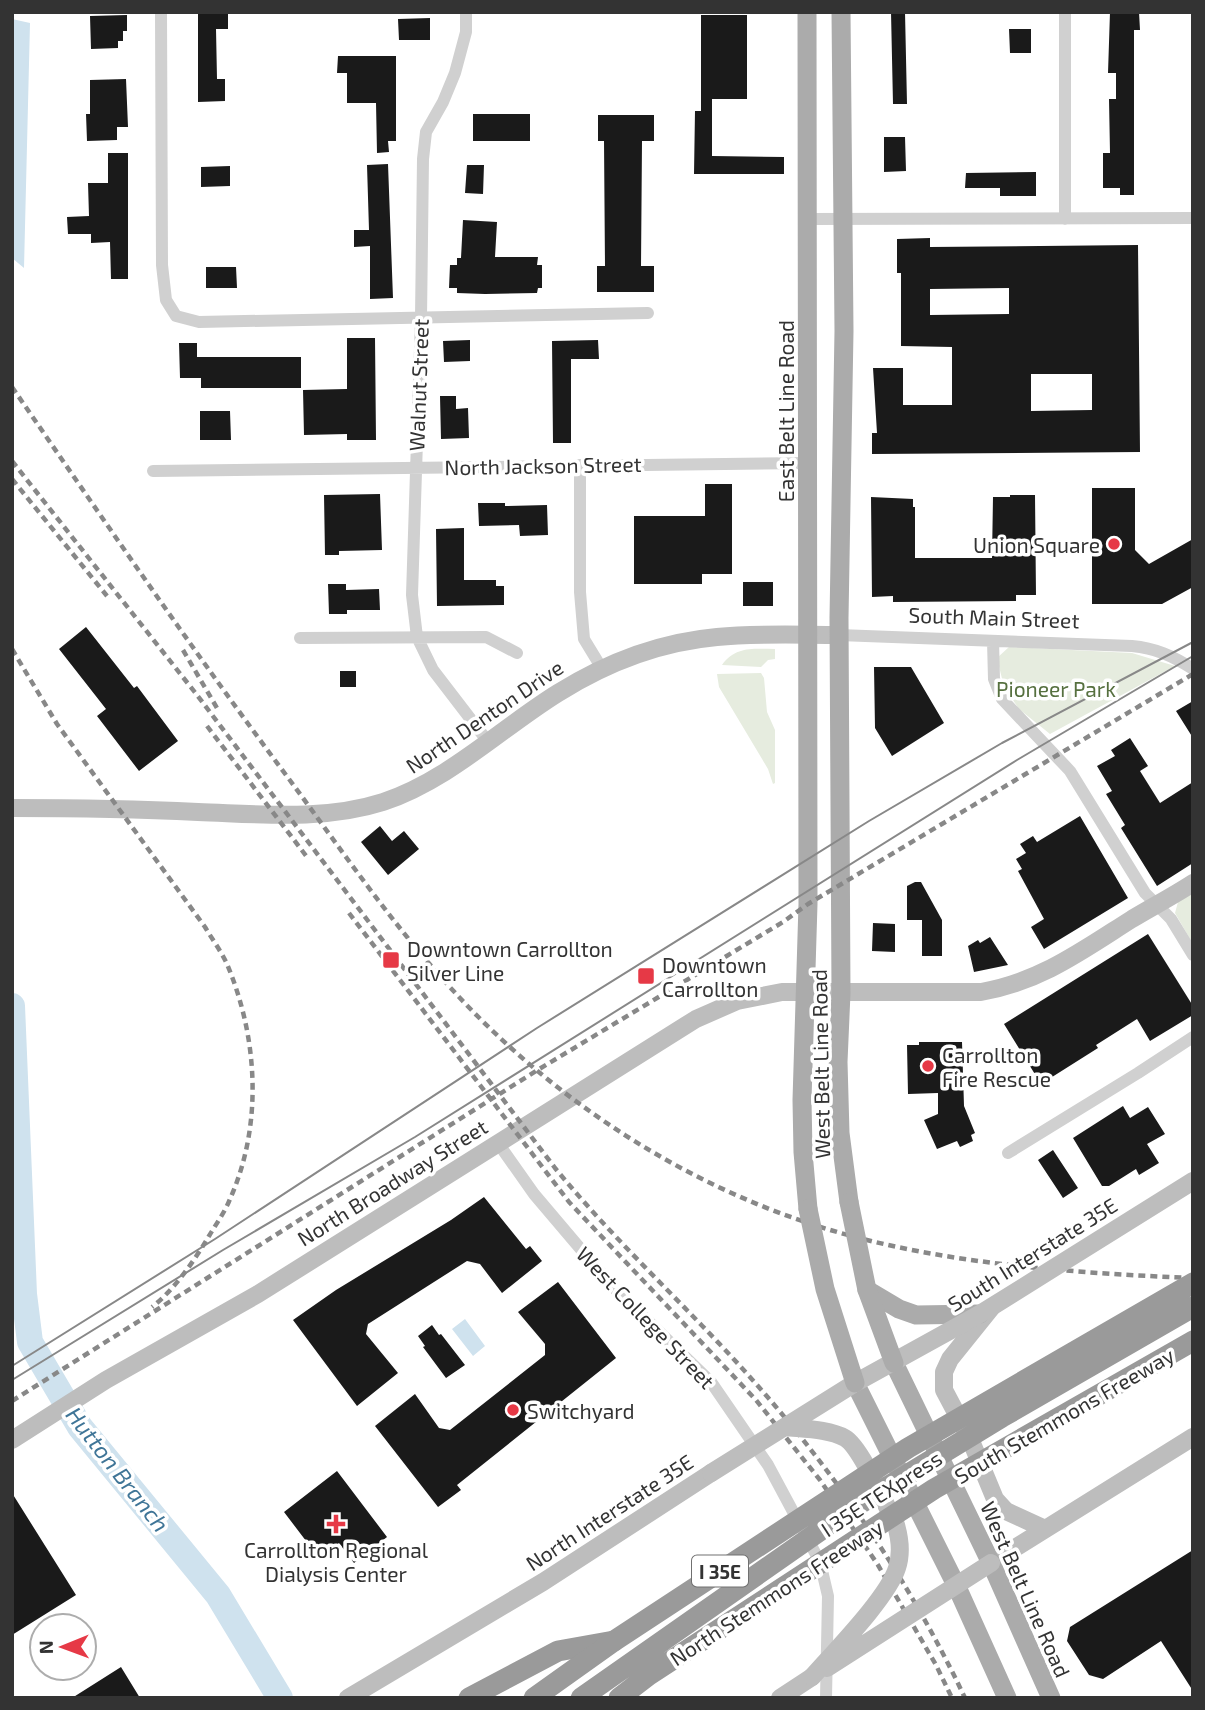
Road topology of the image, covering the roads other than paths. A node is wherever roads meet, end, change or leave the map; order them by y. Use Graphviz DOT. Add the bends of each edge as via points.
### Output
graph roads {
  1 [pos="161,12"];
  2 [pos="466,12"];
  3 [pos="807,12"];
  4 [pos="841,12"];
  5 [pos="1065,12"];
  6 [pos="1193,218"];
  7 [pos="808,219"];
  8 [pos="844,219"];
  9 [pos="1065,219"];
  10 [pos="648,313"];
  11 [pos="421,318"];
  12 [pos="807,463"];
  13 [pos="580,465"];
  14 [pos="415,467"];
  15 [pos="153,471"];
  16 [pos="808,635"];
  17 [pos="839,635"];
  18 [pos="417,637"];
  19 [pos="300,638"];
  20 [pos="993,640"];
  21 [pos="517,653"];
  22 [pos="601,667"];
  23 [pos="1193,669"];
  24 [pos="489,743"];
  25 [pos="12,808"];
  26 [pos="808,809"];
  27 [pos="1193,883"];
  28 [pos="1158,904"];
  29 [pos="1193,954"];
  30 [pos="807,992"];
  31 [pos="841,993"];
  32 [pos="1193,1037"];
  33 [pos="498,1143"];
  34 [pos="1008,1153"];
  35 [pos="1193,1181"];
  36 [pos="1193,1283"];
  37 [pos="867,1290"];
  38 [pos="1193,1307"];
  39 [pos="987,1310"];
  40 [pos="1193,1341"];
  41 [pos="894,1363"];
  42 [pos="855,1383"];
  43 [pos="785,1427"];
  44 [pos="17,1437"];
  45 [pos="1193,1437"];
  46 [pos="934,1489"];
  47 [pos="1045,1529"];
  48 [pos="991,1563"];
  49 [pos="956,1585"];
  50 [pos="614,1641"];
  51 [pos="812,1677"];
  52 [pos="348,1698"];
  53 [pos="469,1698"];
  54 [pos="534,1698"];
  55 [pos="581,1698"];
  56 [pos="619,1698"];
  57 [pos="780,1698"];
  58 [pos="826,1698"];
  59 [pos="1007,1698"];
  60 [pos="1051,1698"];
  1 -- 11 [label="street" via="162,265 166,300 176,316 199,322"];
  2 -- 11 [label="street, Walnut Street" via="466,32 455,73 426,132"];
  3 -- 7 [label="main road, East Belt Line Road"];
  4 -- 8 [label="main road"];
  5 -- 9 [label="street"];
  6 -- 9 [label="street"];
  7 -- 8 [label="street"];
  7 -- 12 [label="main road, East Belt Line Road"];
  8 -- 9 [label="street"];
  8 -- 17 [label="main road"];
  10 -- 11 [label="street"];
  11 -- 14 [label="street, Walnut Street"];
  12 -- 13 [label="street, North Jackson Street"];
  12 -- 16 [label="main road, East Belt Line Road"];
  13 -- 14 [label="street, North Jackson Street"];
  13 -- 22 [label="street" via="584,639"];
  14 -- 15 [label="street, North Jackson Street"];
  14 -- 18 [label="street, Walnut Street" via="412,595"];
  16 -- 17 [label="street, South Main Street"];
  16 -- 22 [label="street, North Denton Drive" via="697,640"];
  16 -- 26 [label="main road, East Belt Line Road"];
  17 -- 20 [label="street, South Main Street"];
  17 -- 31 [label="main road, West Belt Line Road"];
  18 -- 19 [label="street"];
  18 -- 21 [label="street" via="486,638"];
  18 -- 24 [label="street, Walnut Street" via="433,670"];
  20 -- 23 [label="street, South Main Street" via="1132,646 1159,651"];
  20 -- 28 [label="street" via="994,679 1002,699 1070,771 1145,893"];
  22 -- 24 [label="street, North Denton Drive"];
  24 -- 25 [label="street, North Denton Drive" via="411,792 379,803 315,814"];
  26 -- 30 [label="main road, West Belt Line Road"];
  27 -- 28 [label="street, North Broadway Street"];
  28 -- 29 [label="street"];
  28 -- 31 [label="street, North Broadway Street" via="1084,950 1009,987 981,992"];
  30 -- 31 [label="street, North Broadway Street"];
  30 -- 33 [label="street, North Broadway Street" via="761,995 696,1019"];
  30 -- 42 [label="main road, West Belt Line Road, bridge" via="802,1136 808,1209 832,1317"];
  31 -- 37 [label="main road, West Belt Line Road, bridge" via="841,1133 851,1216"];
  32 -- 34 [label="street"];
  33 -- 44 [label="street, North Broadway Street" via="258,1294 106,1380"];
  33 -- 58 [label="street, West College Street" via="534,1194 612,1286 711,1382 768,1465 820,1562 828,1596"];
  35 -- 39 [label="street, South Interstate 35E, bridge"];
  36 -- 50 [label="highway, I 35E, bridge" via="908,1448"];
  37 -- 39 [label="main road, bridge" via="916,1315"];
  37 -- 41 [label="main road, West Belt Line Road, bridge"];
  38 -- 55 [label="highway, I 35E TEXpress, bridge" via="851,1509"];
  39 -- 41 [label="street, South Interstate 35E, bridge"];
  39 -- 47 [label="street, bridge" via="950,1359 944,1390 995,1499 1006,1511"];
  40 -- 46 [label="highway, South Stemmons Freeway / I 35E, bridge"];
  41 -- 42 [label="street, North Interstate 35E, bridge"];
  41 -- 48 [label="main road, West Belt Line Road, bridge"];
  42 -- 43 [label="street, North Interstate 35E, bridge"];
  42 -- 49 [label="main road, West Belt Line Road, bridge"];
  43 -- 51 [label="street, bridge" via="849,1440 900,1537 893,1579"];
  43 -- 52 [label="street, North Interstate 35E, bridge" via="543,1582"];
  45 -- 47 [label="street"];
  46 -- 56 [label="highway, North Stemmons Freeway / I 35E, bridge"];
  47 -- 48 [label="street"];
  48 -- 49 [label="street, bridge"];
  48 -- 60 [label="main road, West Belt Line Road"];
  49 -- 51 [label="street, bridge"];
  49 -- 59 [label="main road, West Belt Line Road"];
  50 -- 53 [label="highway" via="558,1651"];
  50 -- 54 [label="highway, I 35E, bridge"];
  51 -- 57 [label="street"];
}
